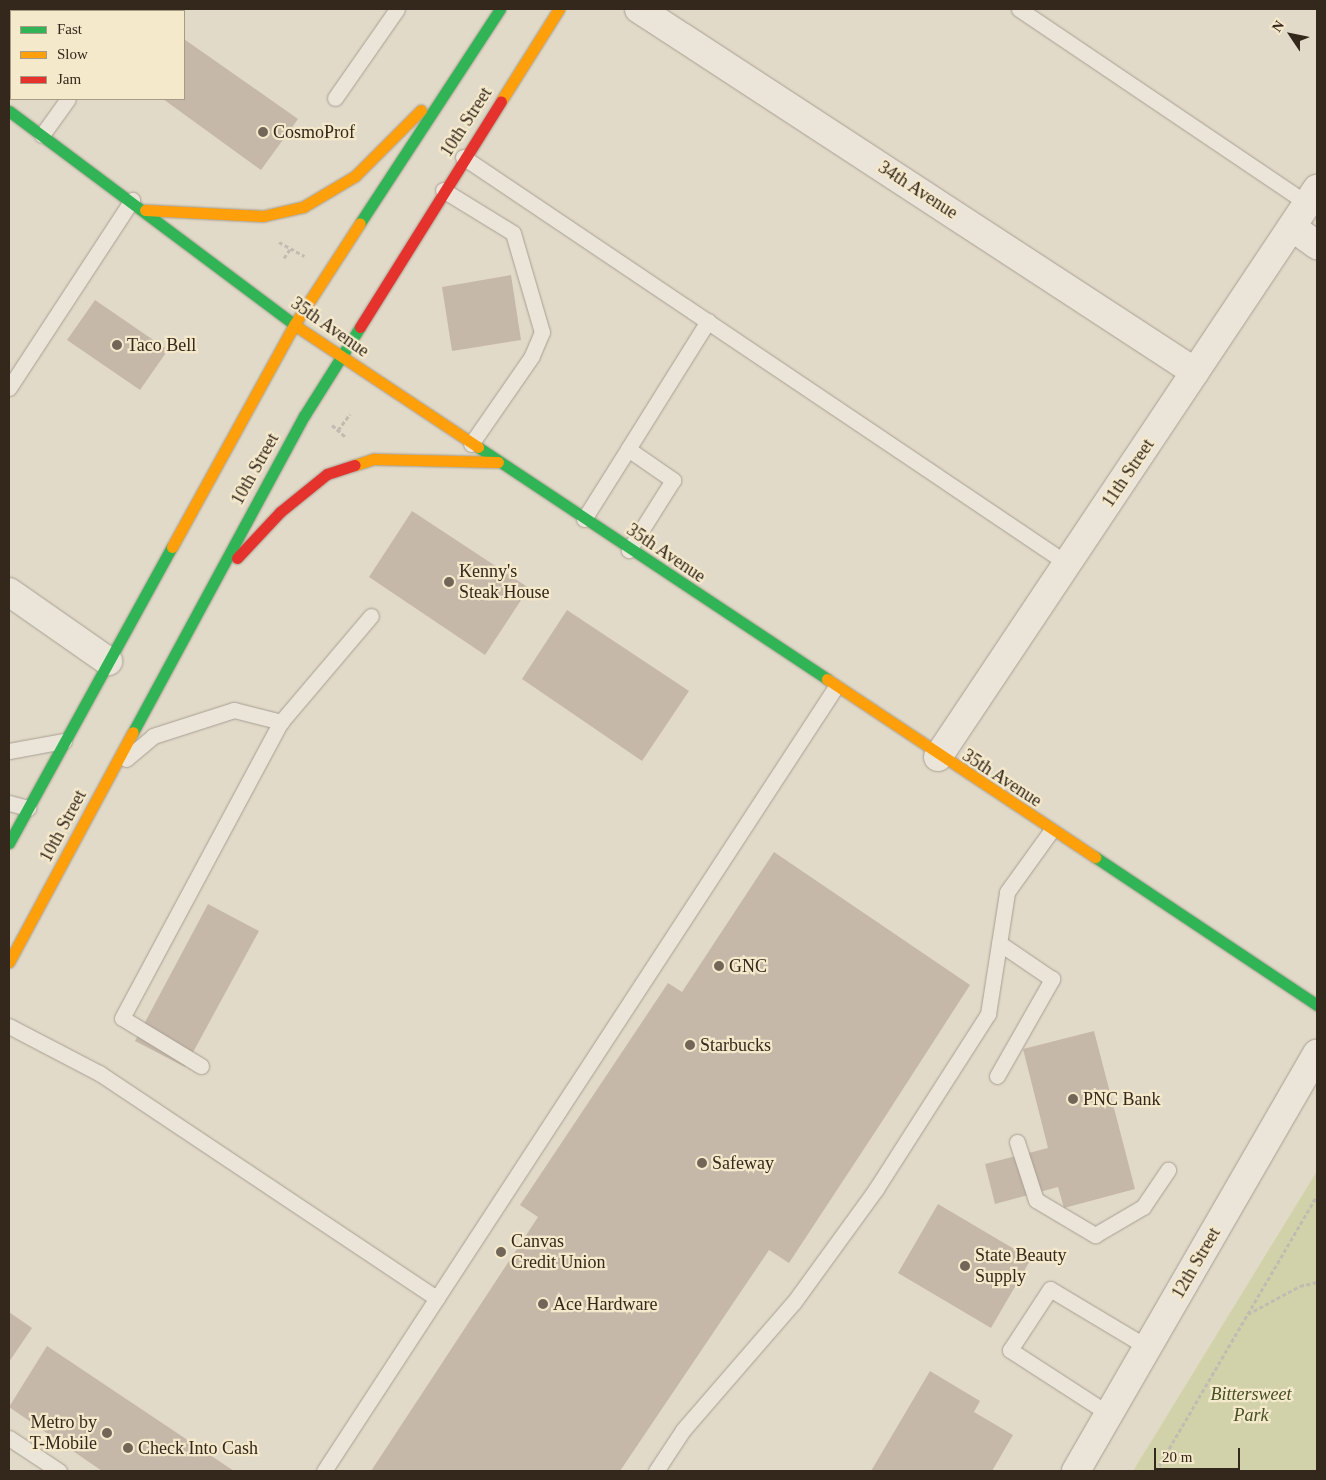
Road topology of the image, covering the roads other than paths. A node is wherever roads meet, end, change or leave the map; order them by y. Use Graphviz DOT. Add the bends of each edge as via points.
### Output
graph roads {
  1 [pos="397,9"];
  2 [pos="500,9"];
  3 [pos="559,9"];
  4 [pos="640,9"];
  5 [pos="1019,9"];
  6 [pos="460,70"];
  7 [pos="335,98"];
  8 [pos="67,100"];
  9 [pos="9,111"];
  10 [pos="42,135"];
  11 [pos="463,157"];
  12 [pos="443,190"];
  13 [pos="1313,196"];
  14 [pos="132,200"];
  15 [pos="145,210"];
  16 [pos="1292,227"];
  17 [pos="1317,244"];
  18 [pos="708,321"];
  19 [pos="294,325"];
  20 [pos="339,355"];
  21 [pos="1195,372"];
  22 [pos="9,388"];
  23 [pos="471,444"];
  24 [pos="628,449"];
  25 [pos="498,462"];
  26 [pos="584,520"];
  27 [pos="629,550"];
  28 [pos="1068,564"];
  29 [pos="209,589"];
  30 [pos="9,592"];
  31 [pos="371,616"];
  32 [pos="108,661"];
  33 [pos="835,688"];
  34 [pos="281,722"];
  35 [pos="64,741"];
  36 [pos="9,751"];
  37 [pos="938,757"];
  38 [pos="112,772"];
  39 [pos="9,803"];
  40 [pos="28,808"];
  41 [pos="9,809"];
  42 [pos="1051,831"];
  43 [pos="9,844"];
  44 [pos="999,943"];
  45 [pos="9,962"];
  46 [pos="1317,1005"];
  47 [pos="9,1026"];
  48 [pos="1317,1054"];
  49 [pos="201,1066"];
  50 [pos="997,1076"];
  51 [pos="1017,1142"];
  52 [pos="1168,1170"];
  53 [pos="437,1298"];
  54 [pos="1147,1347"];
  55 [pos="1108,1414"];
  56 [pos="9,1438"];
  57 [pos="58,1471"];
  58 [pos="324,1471"];
  59 [pos="656,1471"];
  60 [pos="1076,1471"];
  1 -- 7 [label="lane"];
  2 -- 6 [label="main road, 10th Street"];
  3 -- 11 [label="main road, 10th Street"];
  4 -- 21 [label="street, 34th Avenue"];
  5 -- 13 [label="lane"];
  6 -- 15 [label="main road" via="355,176 303,207 263,216"];
  6 -- 19 [label="main road, 10th Street"];
  8 -- 10 [label="lane"];
  9 -- 10 [label="main road, 35th Avenue"];
  10 -- 14 [label="main road, 35th Avenue"];
  11 -- 12 [label="main road, 10th Street"];
  11 -- 18 [label="lane"];
  12 -- 20 [label="main road, 10th Street"];
  12 -- 23 [label="lane" via="513,233 542,332 532,356"];
  13 -- 16 [label="street, 11th Street"];
  14 -- 15 [label="main road, 35th Avenue"];
  14 -- 22 [label="lane"];
  15 -- 19 [label="main road, 35th Avenue"];
  16 -- 17 [label="street"];
  16 -- 21 [label="street, 11th Street"];
  18 -- 24 [label="lane"];
  18 -- 28 [label="lane"];
  19 -- 20 [label="main road, 35th Avenue"];
  19 -- 32 [label="main road, 10th Street"];
  20 -- 23 [label="main road, 35th Avenue"];
  20 -- 29 [label="main road, 10th Street"];
  21 -- 28 [label="street, 11th Street"];
  23 -- 25 [label="main road, 35th Avenue"];
  24 -- 26 [label="lane"];
  24 -- 27 [label="lane" via="674,480"];
  25 -- 26 [label="main road, 35th Avenue"];
  25 -- 29 [label="main road" via="374,459 327,474 280,512"];
  26 -- 27 [label="main road, 35th Avenue"];
  27 -- 33 [label="main road, 35th Avenue"];
  28 -- 37 [label="street, 11th Street"];
  29 -- 38 [label="main road, 10th Street"];
  30 -- 32 [label="street"];
  31 -- 34 [label="lane"];
  32 -- 35 [label="main road, 10th Street"];
  33 -- 37 [label="main road, 35th Avenue"];
  33 -- 53 [label="lane"];
  34 -- 38 [label="lane" via="234,710 153,736"];
  34 -- 49 [label="lane" via="122,1018"];
  35 -- 36 [label="lane"];
  35 -- 40 [label="main road, 10th Street"];
  37 -- 42 [label="main road, 35th Avenue"];
  38 -- 45 [label="main road, 10th Street"];
  39 -- 40 [label="lane"];
  40 -- 41 [label="lane"];
  40 -- 43 [label="main road, 10th Street"];
  42 -- 44 [label="lane" via="1007,892"];
  42 -- 46 [label="main road, 35th Avenue"];
  44 -- 50 [label="lane" via="1052,979"];
  44 -- 59 [label="lane" via="988,1014 876,1189 794,1302 683,1430"];
  47 -- 53 [label="lane" via="99,1073"];
  48 -- 54 [label="street, 12th Street"];
  51 -- 52 [label="lane" via="1036,1200 1095,1235 1143,1207"];
  53 -- 58 [label="lane"];
  54 -- 55 [label="street, 12th Street"];
  54 -- 55 [label="lane" via="1050,1288 1010,1350"];
  55 -- 60 [label="street, 12th Street"];
  56 -- 57 [label="lane"];
}
